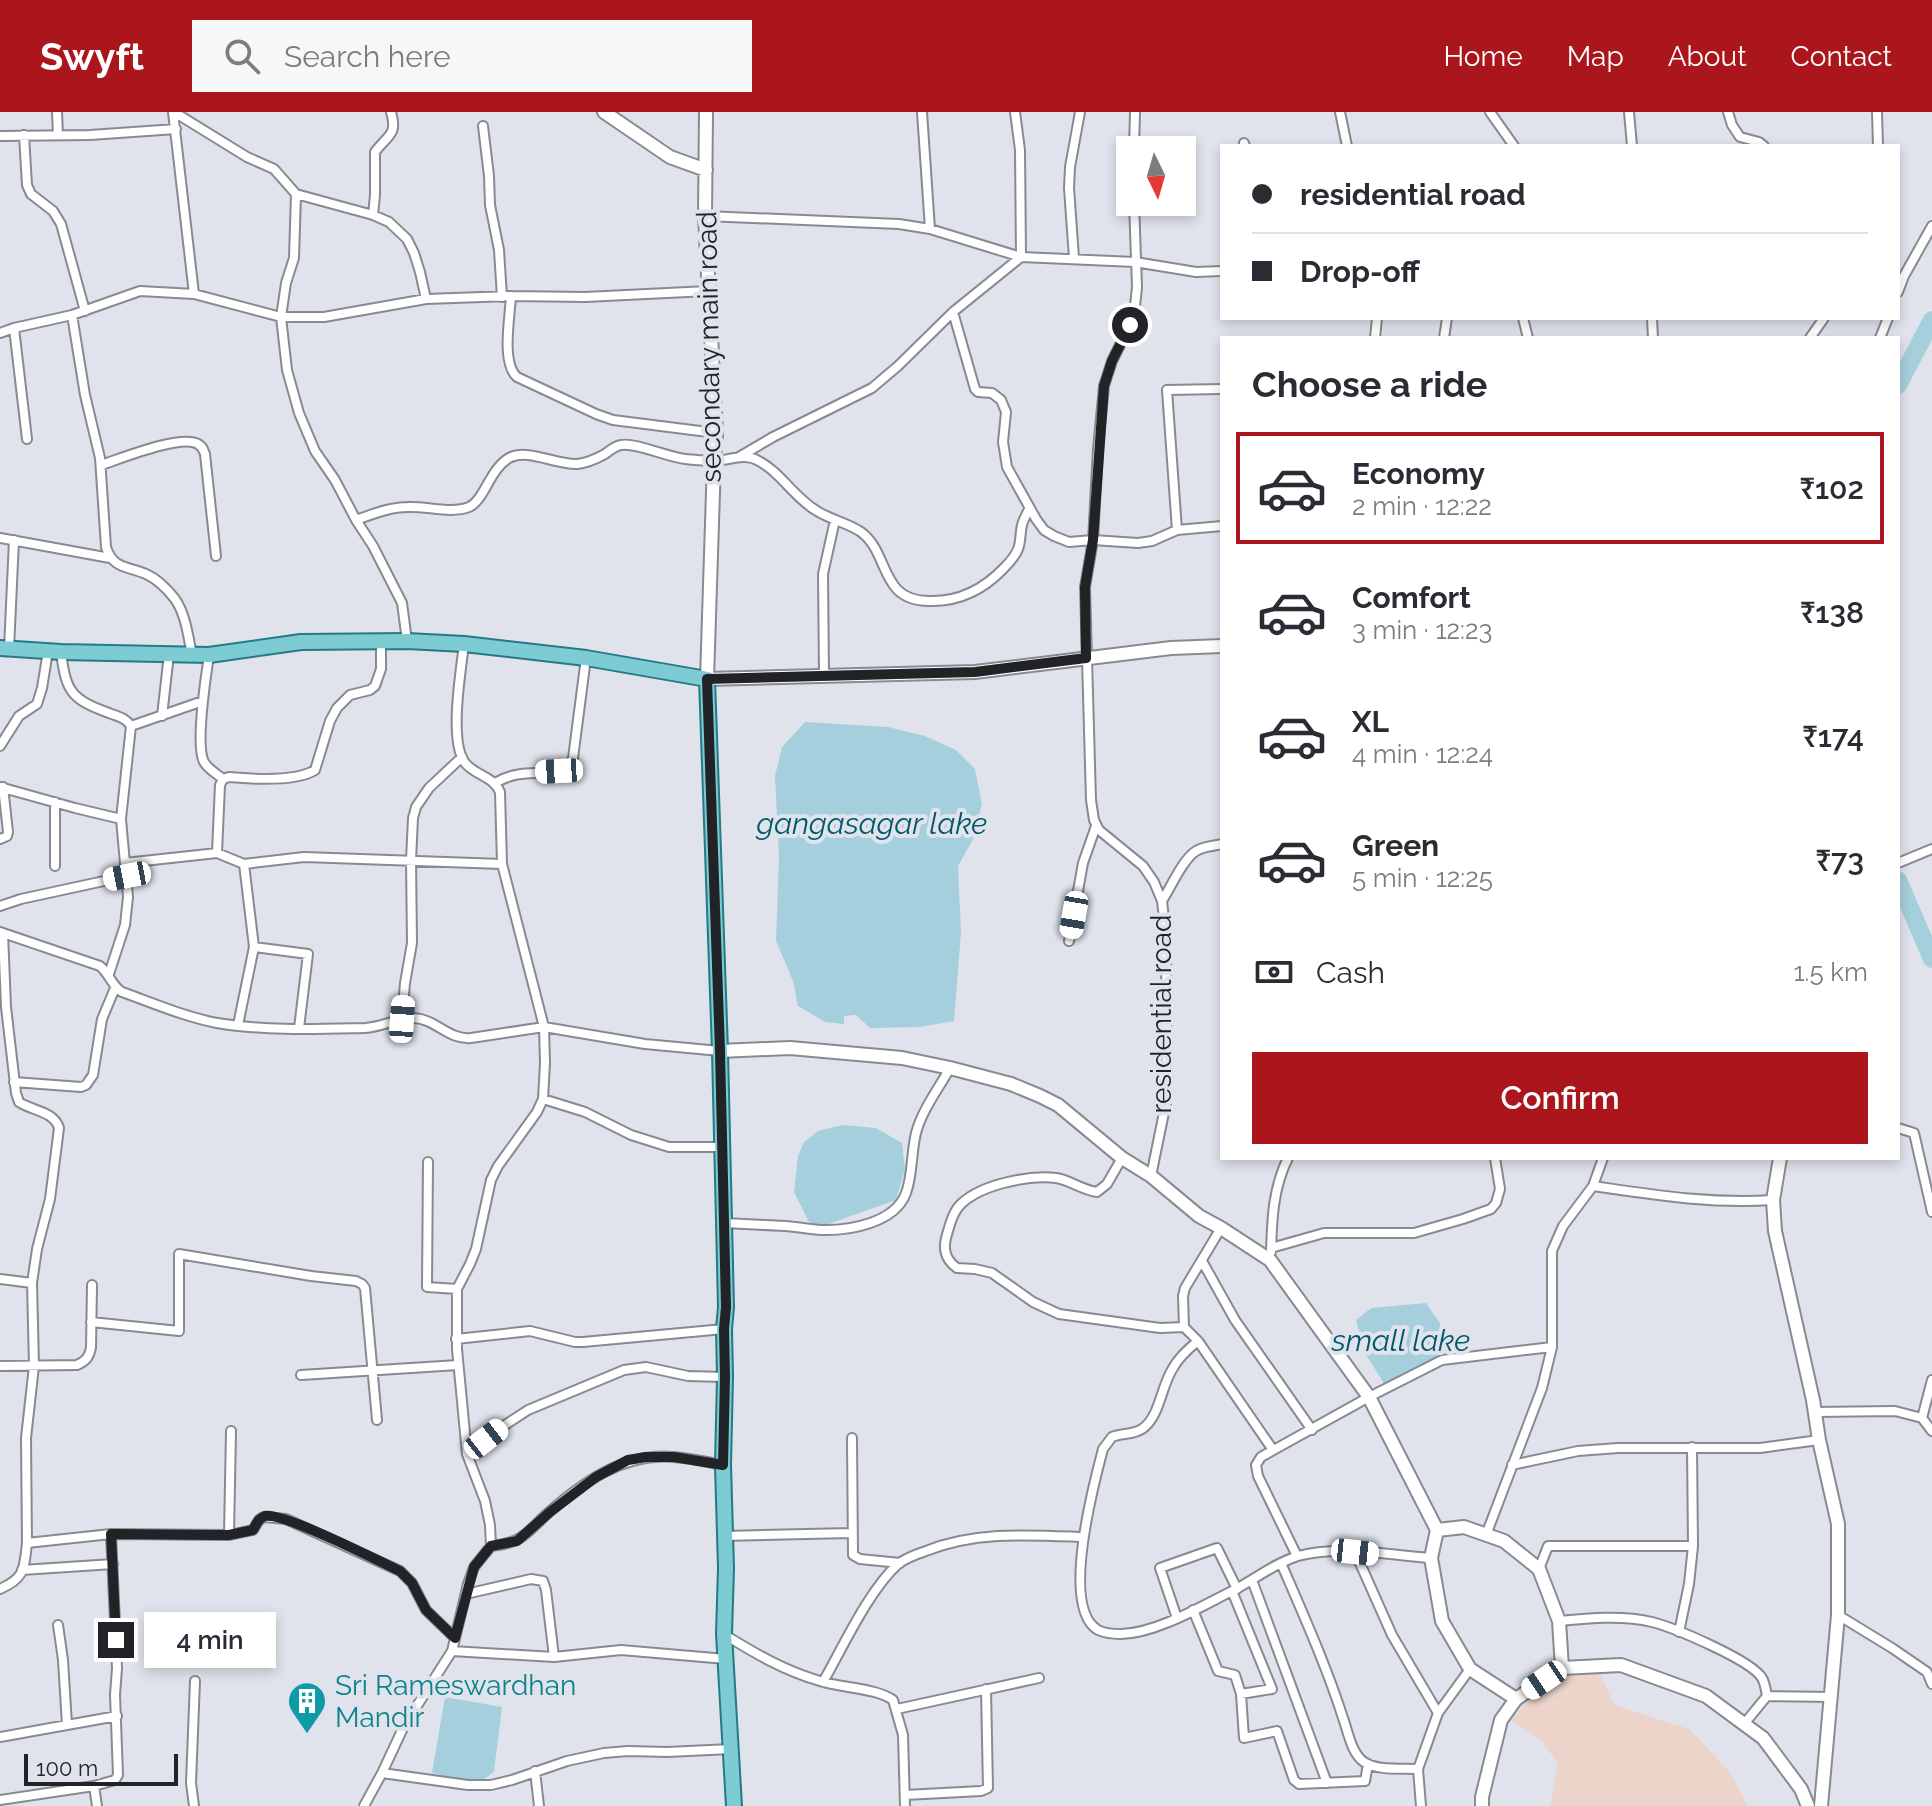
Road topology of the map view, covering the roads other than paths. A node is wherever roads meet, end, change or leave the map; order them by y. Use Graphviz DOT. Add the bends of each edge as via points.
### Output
graph roads {
  1 [pos="57,112"];
  2 [pos="174,112"];
  3 [pos="391,112"];
  4 [pos="604,112"];
  5 [pos="706,112"];
  6 [pos="922,112"];
  7 [pos="1015,112"];
  8 [pos="1080,112"];
  9 [pos="1135,112"];
  10 [pos="1340,112"];
  11 [pos="1490,112"];
  12 [pos="1629,112"];
  13 [pos="1728,112"];
  14 [pos="1877,112"];
  15 [pos="483,126"];
  16 [pos="176,129"];
  17 [pos="24,135"];
  18 [pos="58,135"];
  19 [pos="0,136"];
  20 [pos="1134,136"];
  21 [pos="1347,144"];
  22 [pos="1513,144"];
  23 [pos="1632,144"];
  24 [pos="1762,144"];
  25 [pos="1878,144"];
  26 [pos="706,170"];
  27 [pos="296,194"];
  28 [pos="373,215"];
  29 [pos="705,216"];
  30 [pos="1134,216"];
  31 [pos="1932,226"];
  32 [pos="930,229"];
  33 [pos="1021,257"];
  34 [pos="1074,258"];
  35 [pos="1135,262"];
  36 [pos="1220,271"];
  37 [pos="1900,287"];
  38 [pos="708,291"];
  39 [pos="194,294"];
  40 [pos="507,296"];
  41 [pos="426,299"];
  42 [pos="85,311"];
  43 [pos="953,312"];
  44 [pos="72,315"];
  45 [pos="281,317"];
  46 [pos="14,328"];
  47 [pos="0,333"];
  48 [pos="1220,389"];
  49 [pos="716,433"];
  50 [pos="27,439"];
  51 [pos="738,458"];
  52 [pos="714,461"];
  53 [pos="101,465"];
  54 [pos="1029,509"];
  55 [pos="356,520"];
  56 [pos="835,520"];
  57 [pos="1220,526"];
  58 [pos="1177,530"];
  59 [pos="0,538"];
  60 [pos="14,540"];
  61 [pos="1093,540"];
  62 [pos="216,556"];
  63 [pos="110,558"];
  64 [pos="407,641"];
  65 [pos="381,642"];
  66 [pos="464,644"];
  67 [pos="1220,646"];
  68 [pos="4,649"];
  69 [pos="54,652"];
  70 [pos="169,654"];
  71 [pos="192,655"];
  72 [pos="209,655"];
  73 [pos="586,658"];
  74 [pos="1086,658"];
  75 [pos="824,675"];
  76 [pos="707,679"];
  77 [pos="203,701"];
  78 [pos="162,716"];
  79 [pos="131,726"];
  80 [pos="0,746"];
  81 [pos="462,757"];
  82 [pos="223,779"];
  83 [pos="495,783"];
  84 [pos="1,787"];
  85 [pos="55,802"];
  86 [pos="121,819"];
  87 [pos="1096,826"];
  88 [pos="0,839"];
  89 [pos="1220,844"];
  90 [pos="1932,849"];
  91 [pos="217,853"];
  92 [pos="411,860"];
  93 [pos="1900,862"];
  94 [pos="125,863"];
  95 [pos="244,864"];
  96 [pos="502,864"];
  97 [pos="55,866"];
  98 [pos="127,876"];
  99 [pos="1162,901"];
  100 [pos="0,906"];
  101 [pos="1,932"];
  102 [pos="1069,941"];
  103 [pos="254,947"];
  104 [pos="109,974"];
  105 [pos="115,988"];
  106 [pos="402,1019"];
  107 [pos="238,1025"];
  108 [pos="544,1027"];
  109 [pos="299,1028"];
  110 [pos="720,1051"];
  111 [pos="950,1068"];
  112 [pos="14,1082"];
  113 [pos="543,1099"];
  114 [pos="1900,1129"];
  115 [pos="722,1147"];
  116 [pos="1122,1158"];
  117 [pos="1287,1160"];
  118 [pos="1495,1160"];
  119 [pos="1602,1160"];
  120 [pos="1780,1160"];
  121 [pos="428,1162"];
  122 [pos="1151,1176"];
  123 [pos="1593,1186"];
  124 [pos="1773,1200"];
  125 [pos="1932,1212"];
  126 [pos="724,1223"];
  127 [pos="1221,1228"];
  128 [pos="1270,1254"];
  129 [pos="1202,1261"];
  130 [pos="0,1279"];
  131 [pos="32,1283"];
  132 [pos="92,1285"];
  133 [pos="457,1289"];
  134 [pos="91,1322"];
  135 [pos="1184,1327"];
  136 [pos="724,1329"];
  137 [pos="456,1339"];
  138 [pos="1198,1341"];
  139 [pos="1552,1347"];
  140 [pos="458,1365"];
  141 [pos="0,1366"];
  142 [pos="34,1366"];
  143 [pos="373,1370"];
  144 [pos="301,1375"];
  145 [pos="725,1377"];
  146 [pos="1932,1380"];
  147 [pos="1369,1397"];
  148 [pos="1815,1412"];
  149 [pos="1922,1418"];
  150 [pos="377,1420"];
  151 [pos="1312,1430"];
  152 [pos="231,1431"];
  153 [pos="1932,1431"];
  154 [pos="852,1438"];
  155 [pos="1819,1440"];
  156 [pos="1692,1447"];
  157 [pos="1273,1450"];
  158 [pos="467,1454"];
  159 [pos="723,1465"];
  160 [pos="1512,1465"];
  161 [pos="1437,1530"];
  162 [pos="851,1533"];
  163 [pos="111,1534"];
  164 [pos="229,1535"];
  165 [pos="1486,1535"];
  166 [pos="724,1536"];
  167 [pos="1083,1537"];
  168 [pos="27,1543"];
  169 [pos="491,1546"];
  170 [pos="1693,1546"];
  171 [pos="1355,1552"];
  172 [pos="1297,1556"];
  173 [pos="1431,1558"];
  174 [pos="900,1563"];
  175 [pos="1281,1563"];
  176 [pos="113,1564"];
  177 [pos="1539,1569"];
  178 [pos="22,1570"];
  179 [pos="1252,1580"];
  180 [pos="0,1589"];
  181 [pos="1234,1590"];
  182 [pos="466,1594"];
  183 [pos="1193,1610"];
  184 [pos="1838,1615"];
  185 [pos="1177,1618"];
  186 [pos="1559,1621"];
  187 [pos="58,1625"];
  188 [pos="1679,1632"];
  189 [pos="724,1634"];
  190 [pos="455,1638"];
  191 [pos="452,1651"];
  192 [pos="554,1657"];
  193 [pos="726,1659"];
  194 [pos="1932,1662"];
  195 [pos="1562,1668"];
  196 [pos="1470,1669"];
  197 [pos="1927,1672"];
  198 [pos="1039,1678"];
  199 [pos="195,1681"];
  200 [pos="823,1682"];
  201 [pos="1932,1684"];
  202 [pos="986,1689"];
  203 [pos="1241,1694"];
  204 [pos="1767,1696"];
  205 [pos="1832,1697"];
  206 [pos="1516,1699"];
  207 [pos="897,1709"];
  208 [pos="1438,1713"];
  209 [pos="117,1716"];
  210 [pos="1744,1724"];
  211 [pos="67,1725"];
  212 [pos="0,1737"];
  213 [pos="731,1749"];
  214 [pos="1368,1764"];
  215 [pos="1418,1769"];
  216 [pos="535,1771"];
  217 [pos="382,1773"];
  218 [pos="1327,1783"];
  219 [pos="94,1786"];
  220 [pos="905,1795"];
  221 [pos="0,1800"];
  222 [pos="97,1806"];
  223 [pos="194,1806"];
  224 [pos="364,1806"];
  225 [pos="539,1806"];
  226 [pos="734,1806"];
  227 [pos="905,1806"];
  228 [pos="1421,1806"];
  229 [pos="1482,1806"];
  230 [pos="1808,1806"];
  231 [pos="1821,1806"];
  1 -- 18 [label="street"];
  2 -- 16 [label="street"];
  2 -- 27 [label="street" via="274,169"];
  3 -- 28 [label="street" via="393,133 375,152"];
  4 -- 26 [label="street" via="670,157"];
  5 -- 26 [label="street, secondary main road"];
  6 -- 32 [label="street"];
  7 -- 33 [label="street"];
  8 -- 34 [label="street" via="1069,188"];
  9 -- 20 [label="street"];
  10 -- 21 [label="street"];
  11 -- 22 [label="street"];
  12 -- 23 [label="street"];
  13 -- 24 [label="street" via="1740,137"];
  14 -- 25 [label="street"];
  15 -- 40 [label="street" via="490,210"];
  16 -- 18 [label="street"];
  16 -- 39 [label="street"];
  17 -- 18 [label="street"];
  17 -- 19 [label="street"];
  17 -- 42 [label="street" via="27,185 61,224"];
  26 -- 29 [label="street, secondary main road"];
  27 -- 28 [label="street"];
  27 -- 45 [label="street" via="295,248"];
  28 -- 41 [label="street" via="407,239"];
  29 -- 32 [label="street"];
  29 -- 38 [label="street, secondary main road"];
  30 -- 35 [label="street"];
  31 -- 37 [label="street"];
  32 -- 33 [label="street"];
  33 -- 34 [label="street"];
  33 -- 43 [label="street"];
  34 -- 35 [label="street"];
  35 -- 36 [label="street"];
  35 -- 61 [label="street" via="1135,306 1104,386"];
  38 -- 40 [label="street"];
  38 -- 49 [label="street, secondary main road"];
  39 -- 42 [label="street" via="140,291"];
  39 -- 45 [label="street"];
  40 -- 41 [label="street"];
  40 -- 49 [label="street" via="508,359 517,377 613,420"];
  41 -- 45 [label="street" via="324,317"];
  42 -- 44 [label="street"];
  43 -- 51 [label="street" via="872,388"];
  43 -- 54 [label="street" via="975,389 992,393 1005,405 1007,467"];
  44 -- 46 [label="street"];
  44 -- 53 [label="street"];
  45 -- 55 [label="street" via="284,355 299,413"];
  46 -- 47 [label="street"];
  46 -- 50 [label="street"];
  48 -- 58 [label="street" via="1167,390"];
  49 -- 52 [label="street, secondary main road"];
  51 -- 52 [label="street"];
  51 -- 56 [label="street" via="759,461 797,497"];
  52 -- 55 [label="street" via="622,444 580,464 512,456 468,507 399,507"];
  52 -- 76 [label="street, secondary main road"];
  53 -- 62 [label="street" via="165,444 199,444 205,454"];
  53 -- 63 [label="street"];
  54 -- 56 [label="street" via="1017,552 996,577 972,594 927,602 901,594 870,541"];
  54 -- 61 [label="street" via="1054,536 1069,542"];
  55 -- 64 [label="street" via="402,603"];
  56 -- 75 [label="street" via="823,574"];
  57 -- 58 [label="street"];
  58 -- 61 [label="street" via="1138,543"];
  59 -- 60 [label="street"];
  60 -- 63 [label="street"];
  60 -- 68 [label="street"];
  61 -- 74 [label="street" via="1085,587"];
  63 -- 71 [label="street" via="147,575 176,601"];
  64 -- 65 [label="main road"];
  64 -- 66 [label="main road"];
  65 -- 72 [label="main road" via="301,642"];
  65 -- 82 [label="street" via="375,686 350,695 337,708 315,770 268,779"];
  66 -- 73 [label="main road"];
  66 -- 81 [label="street" via="457,730"];
  67 -- 74 [label="street"];
  68 -- 69 [label="main road"];
  69 -- 70 [label="main road"];
  69 -- 79 [label="street" via="73,693"];
  69 -- 80 [label="street" via="37,704 19,716"];
  70 -- 71 [label="main road"];
  70 -- 78 [label="street"];
  71 -- 72 [label="main road"];
  72 -- 77 [label="street"];
  73 -- 76 [label="main road"];
  73 -- 83 [label="street" via="569,767 513,774"];
  74 -- 75 [label="street" via="975,672"];
  74 -- 87 [label="street"];
  75 -- 76 [label="street"];
  76 -- 110 [label="main road"];
  77 -- 78 [label="street"];
  77 -- 82 [label="street" via="203,758"];
  78 -- 79 [label="street"];
  79 -- 86 [label="street"];
  81 -- 83 [label="street"];
  81 -- 92 [label="street" via="416,807"];
  82 -- 91 [label="street"];
  83 -- 96 [label="street" via="501,799"];
  84 -- 85 [label="street"];
  84 -- 88 [label="street" via="8,832"];
  85 -- 86 [label="street"];
  85 -- 97 [label="street"];
  86 -- 94 [label="street"];
  87 -- 99 [label="street, residential road" via="1143,866"];
  87 -- 102 [label="street" via="1083,863"];
  89 -- 99 [label="street" via="1195,851"];
  90 -- 93 [label="street"];
  91 -- 94 [label="street"];
  91 -- 95 [label="street"];
  92 -- 95 [label="street" via="304,857"];
  92 -- 96 [label="street"];
  92 -- 106 [label="street" via="412,943"];
  94 -- 98 [label="street"];
  95 -- 103 [label="street"];
  96 -- 108 [label="street"];
  98 -- 100 [label="street"];
  98 -- 104 [label="street" via="125,925"];
  99 -- 122 [label="street, residential road" via="1167,1098"];
  101 -- 104 [label="street" via="100,966"];
  101 -- 112 [label="street"];
  103 -- 107 [label="street"];
  103 -- 109 [label="street" via="308,954"];
  104 -- 105 [label="street"];
  105 -- 107 [label="street" via="178,1012"];
  105 -- 112 [label="street" via="86,1085"];
  106 -- 108 [label="street" via="424,1019 464,1039"];
  106 -- 109 [label="street" via="373,1027"];
  107 -- 109 [label="street"];
  108 -- 110 [label="street"];
  108 -- 113 [label="street"];
  110 -- 111 [label="street" via="790,1048"];
  110 -- 115 [label="main road"];
  111 -- 116 [label="street" via="1011,1084 1058,1105"];
  111 -- 126 [label="street" via="916,1134 905,1196 889,1213 871,1223 822,1230"];
  112 -- 131 [label="street" via="19,1102 49,1115 59,1128"];
  113 -- 115 [label="street" via="669,1147"];
  113 -- 133 [label="street" via="491,1180 476,1249"];
  114 -- 125 [label="street" via="1914,1133"];
  115 -- 126 [label="main road"];
  116 -- 122 [label="street"];
  116 -- 135 [label="street" via="1097,1192 1057,1178 1022,1179 983,1191 956,1211 944,1252 953,1266 992,1273 1059,1314"];
  117 -- 128 [label="street" via="1275,1194"];
  118 -- 128 [label="street" via="1500,1189 1491,1209 1414,1233 1324,1233"];
  119 -- 123 [label="street"];
  120 -- 124 [label="street"];
  121 -- 133 [label="street" via="427,1287"];
  122 -- 127 [label="street"];
  123 -- 124 [label="street" via="1700,1201"];
  123 -- 139 [label="street" via="1563,1226 1552,1251"];
  124 -- 148 [label="street" via="1775,1231"];
  126 -- 136 [label="main road"];
  127 -- 128 [label="street"];
  127 -- 129 [label="street"];
  128 -- 147 [label="street"];
  129 -- 135 [label="street" via="1185,1288"];
  129 -- 151 [label="street" via="1235,1320"];
  130 -- 131 [label="street"];
  131 -- 142 [label="street"];
  132 -- 134 [label="street"];
  133 -- 137 [label="street"];
  134 -- 142 [label="street" via="90,1356 84,1362"];
  134 -- 143 [label="street" via="179,1331 179,1254 356,1281 365,1288"];
  135 -- 138 [label="street"];
  136 -- 137 [label="street" via="583,1342 530,1331"];
  136 -- 145 [label="main road"];
  137 -- 140 [label="street"];
  138 -- 157 [label="street"];
  138 -- 167 [label="street" via="1172,1369 1147,1425 1112,1437 1103,1449"];
  139 -- 147 [label="street" via="1450,1358"];
  139 -- 160 [label="street"];
  140 -- 143 [label="street"];
  140 -- 158 [label="street"];
  141 -- 142 [label="street"];
  142 -- 168 [label="street" via="26,1438"];
  143 -- 144 [label="street"];
  143 -- 150 [label="street"];
  145 -- 158 [label="street" via="646,1367 624,1370 528,1410"];
  145 -- 159 [label="main road"];
  146 -- 149 [label="street"];
  147 -- 151 [label="street"];
  147 -- 161 [label="street"];
  148 -- 149 [label="street" via="1895,1411"];
  148 -- 155 [label="street"];
  149 -- 153 [label="street"];
  151 -- 157 [label="street"];
  152 -- 164 [label="street"];
  154 -- 162 [label="street"];
  155 -- 156 [label="street" via="1760,1448"];
  155 -- 184 [label="street" via="1838,1524"];
  156 -- 160 [label="street" via="1578,1451"];
  156 -- 170 [label="street"];
  157 -- 172 [label="street" via="1258,1460 1258,1476"];
  158 -- 169 [label="street" via="485,1501"];
  159 -- 166 [label="main road"];
  159 -- 169 [label="street" via="674,1457 628,1460 596,1477 517,1541"];
  160 -- 165 [label="street"];
  161 -- 165 [label="street" via="1464,1527"];
  161 -- 173 [label="street"];
  162 -- 166 [label="street"];
  162 -- 174 [label="street" via="856,1558"];
  163 -- 164 [label="street"];
  163 -- 168 [label="street"];
  163 -- 176 [label="street"];
  164 -- 190 [label="street" via="253,1530 268,1516 286,1519 400,1571 426,1610"];
  165 -- 177 [label="street" via="1504,1541"];
  166 -- 189 [label="main road"];
  167 -- 174 [label="street" via="958,1540"];
  167 -- 185 [label="street" via="1081,1596 1097,1629 1124,1634"];
  168 -- 178 [label="street"];
  169 -- 182 [label="street" via="474,1567"];
  170 -- 177 [label="street" via="1548,1546"];
  170 -- 188 [label="street"];
  171 -- 172 [label="street"];
  171 -- 173 [label="street"];
  171 -- 208 [label="street" via="1392,1635"];
  172 -- 175 [label="street"];
  173 -- 196 [label="street" via="1442,1621"];
  174 -- 200 [label="street" via="876,1590"];
  175 -- 179 [label="street"];
  175 -- 214 [label="street" via="1355,1751"];
  176 -- 178 [label="street"];
  176 -- 209 [label="street"];
  177 -- 186 [label="street"];
  178 -- 180 [label="street"];
  179 -- 181 [label="street"];
  179 -- 218 [label="street"];
  181 -- 183 [label="street"];
  181 -- 185 [label="street" via="1217,1548 1160,1568"];
  181 -- 203 [label="street" via="1272,1689"];
  182 -- 190 [label="street"];
  182 -- 192 [label="street" via="536,1578 543,1581"];
  183 -- 185 [label="street"];
  183 -- 203 [label="street" via="1218,1671 1235,1675"];
  184 -- 197 [label="street"];
  184 -- 205 [label="street"];
  186 -- 188 [label="street" via="1610,1618 1651,1622"];
  186 -- 195 [label="street"];
  187 -- 211 [label="street"];
  188 -- 204 [label="street" via="1738,1659 1762,1678"];
  189 -- 193 [label="main road"];
  189 -- 200 [label="street" via="778,1666"];
  190 -- 191 [label="street"];
  191 -- 192 [label="street"];
  191 -- 217 [label="street" via="404,1726"];
  192 -- 193 [label="street" via="621,1650"];
  193 -- 213 [label="main road"];
  194 -- 197 [label="street"];
  195 -- 206 [label="street"];
  195 -- 210 [label="street" via="1621,1665 1706,1696"];
  196 -- 206 [label="street"];
  196 -- 208 [label="street"];
  197 -- 201 [label="street"];
  198 -- 202 [label="street"];
  199 -- 223 [label="street"];
  200 -- 207 [label="street" via="882,1694"];
  202 -- 207 [label="street"];
  202 -- 220 [label="street" via="988,1788"];
  203 -- 218 [label="street" via="1244,1738 1277,1731 1294,1780"];
  204 -- 205 [label="street"];
  204 -- 210 [label="street"];
  205 -- 231 [label="street"];
  206 -- 229 [label="street" via="1501,1720"];
  207 -- 220 [label="street"];
  208 -- 215 [label="street"];
  209 -- 211 [label="street"];
  209 -- 219 [label="street" via="118,1775"];
  210 -- 230 [label="street" via="1763,1738"];
  211 -- 212 [label="street"];
  213 -- 216 [label="street" via="616,1752"];
  213 -- 226 [label="main road"];
  214 -- 215 [label="street"];
  214 -- 218 [label="street" via="1365,1781"];
  215 -- 228 [label="street"];
  216 -- 217 [label="street" via="491,1785"];
  216 -- 225 [label="street"];
  217 -- 224 [label="street"];
  219 -- 221 [label="street"];
  219 -- 222 [label="street"];
  220 -- 227 [label="street"];
}
